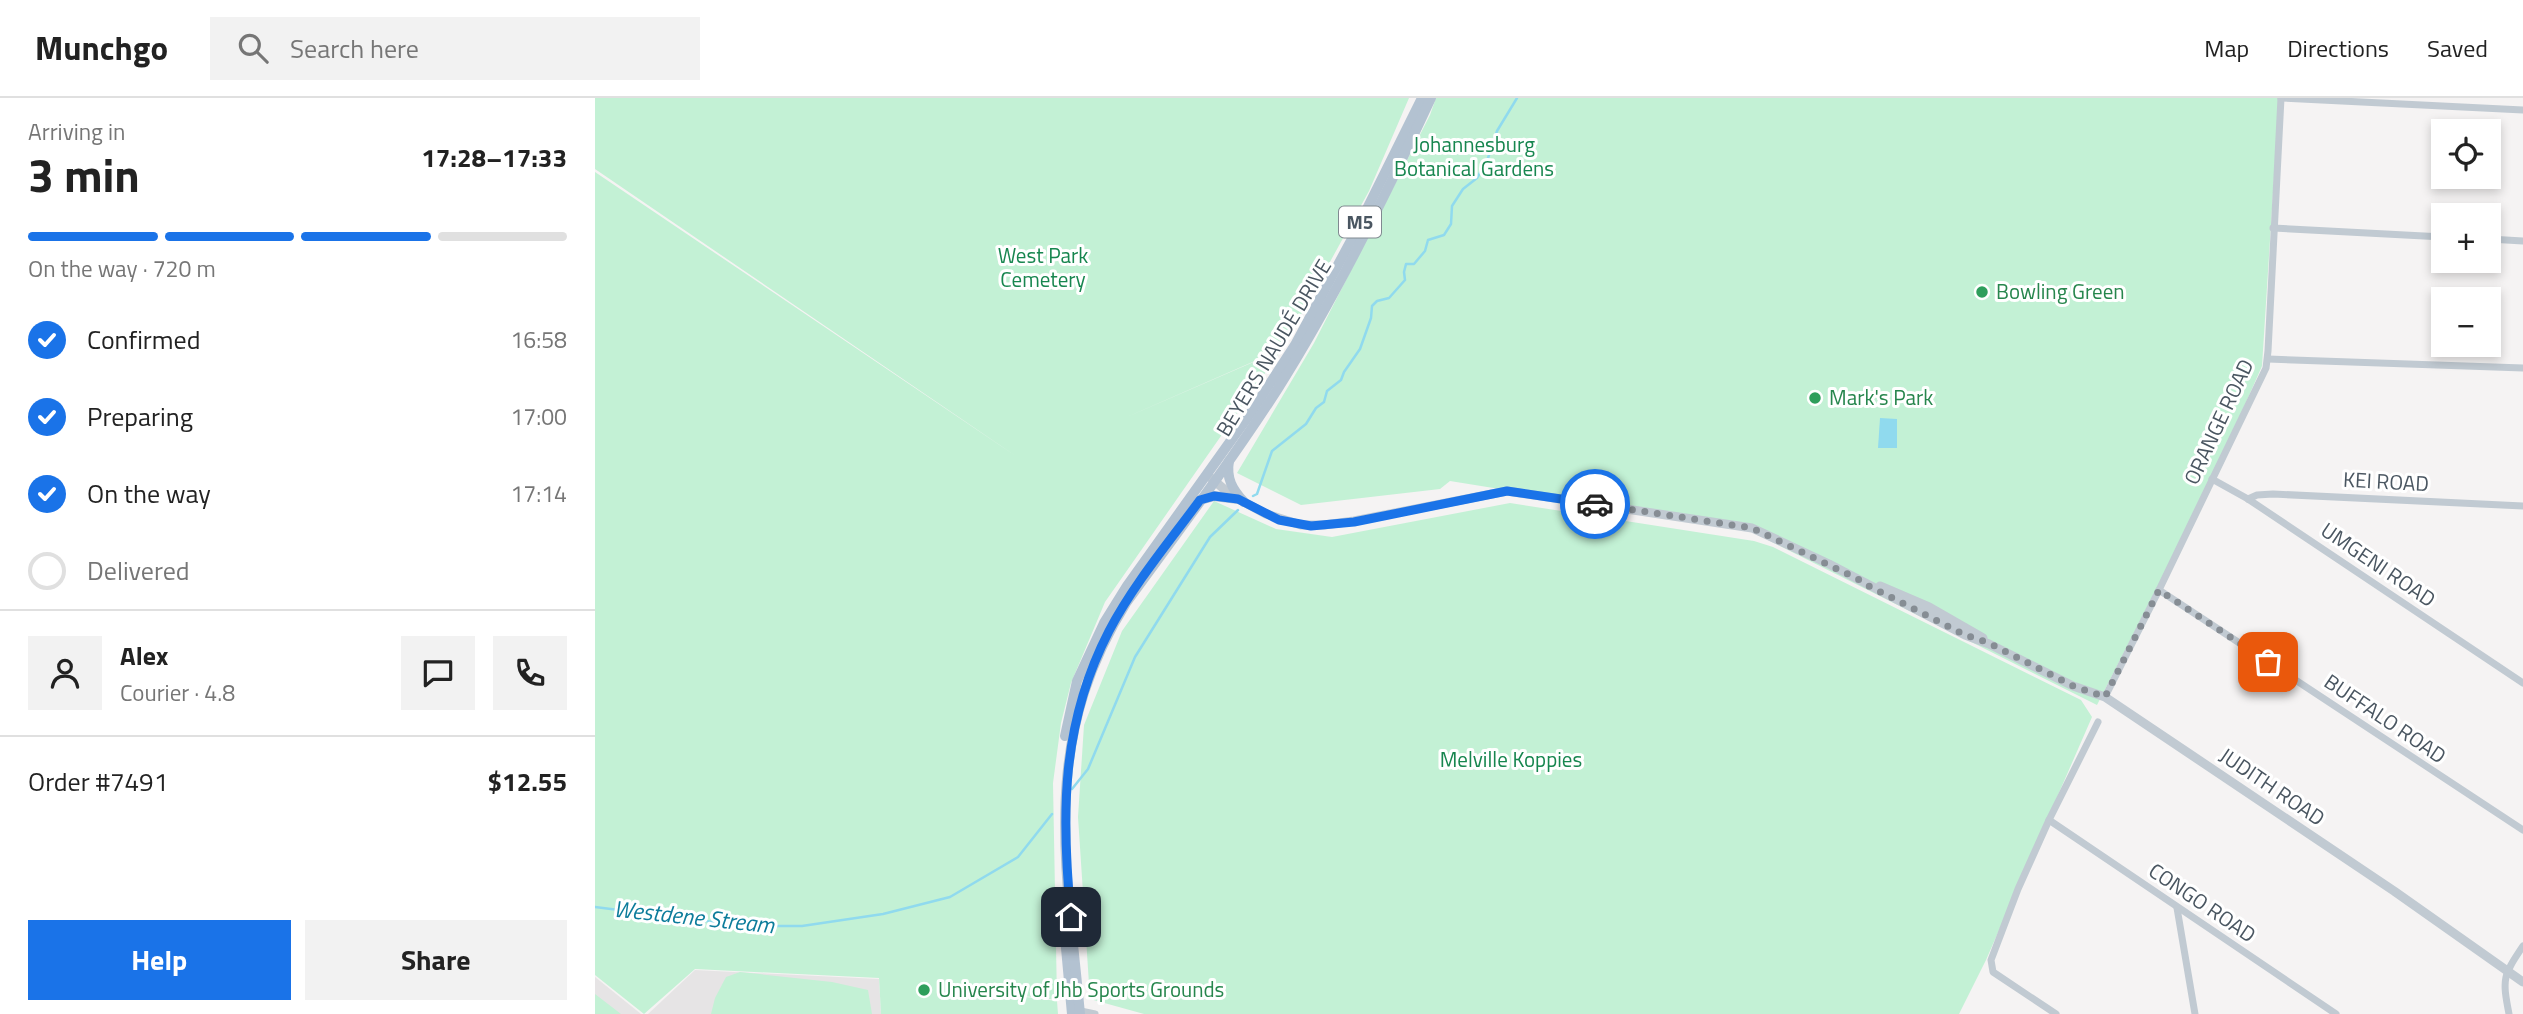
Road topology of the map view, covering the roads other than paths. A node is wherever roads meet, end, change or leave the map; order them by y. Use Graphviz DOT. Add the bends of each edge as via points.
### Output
graph roads {
  1 [pos="1422,98"];
  2 [pos="1431,98"];
  3 [pos="2281,98"];
  4 [pos="2523,110"];
  5 [pos="2273,228"];
  6 [pos="2431,235"];
  7 [pos="2501,240"];
  8 [pos="2523,241"];
  9 [pos="2268,359"];
  10 [pos="2523,368"];
  11 [pos="1230,458"];
  12 [pos="1210,477"];
  13 [pos="2212,479"];
  14 [pos="2248,499"];
  15 [pos="1200,500"];
  16 [pos="1241,500"];
  17 [pos="2523,506"];
  18 [pos="2159,590"];
  19 [pos="2523,683"];
  20 [pos="2105,697"];
  21 [pos="2098,722"];
  22 [pos="2049,820"];
  23 [pos="2523,830"];
  24 [pos="2177,908"];
  25 [pos="2523,946"];
  26 [pos="2506,971"];
  27 [pos="2523,982"];
  28 [pos="1076,1012"];
  29 [pos="1095,1014"];
  30 [pos="2056,1014"];
  31 [pos="2195,1014"];
  32 [pos="2336,1014"];
  33 [pos="2509,1014"];
  1 -- 12 [label="main road, BEYERS NAUDÉ DRIVE / M5" via="1295,345"];
  2 -- 11 [label="main road, BEYERS NAUDÉ DRIVE / M5" via="1308,336"];
  3 -- 4 [label="street"];
  3 -- 5 [label="street, ORANGE ROAD"];
  5 -- 6 [label="street"];
  5 -- 9 [label="street, ORANGE ROAD"];
  7 -- 8 [label="street"];
  9 -- 10 [label="street"];
  9 -- 13 [label="street, ORANGE ROAD"];
  11 -- 12 [label="main road, BEYERS NAUDÉ DRIVE / M5"];
  11 -- 16 [label="main road" via="1229,479"];
  12 -- 15 [label="main road, BEYERS NAUDÉ DRIVE / M5"];
  12 -- 16 [label="street, JUDITH ROAD"];
  12 -- 28 [label="main road, BEYERS NAUDÉ DRIVE / M5" via="1114,606 1085,661 1072,698 1058,816"];
  13 -- 14 [label="street, UMGENI ROAD"];
  13 -- 18 [label="street, ORANGE ROAD"];
  14 -- 17 [label="street, KEI ROAD" via="2273,494"];
  14 -- 19 [label="street, UMGENI ROAD"];
  15 -- 16 [label="main road" via="1214,496"];
  15 -- 28 [label="main road, BEYERS NAUDÉ DRIVE / M5" via="1117,618 1091,669 1076,716 1066,783 1065,835"];
  16 -- 20 [label="street, JUDITH ROAD" via="1287,522 1324,525 1513,492 1752,528 1858,579 1917,601 2073,686"];
  18 -- 20 [label="street, ORANGE ROAD"];
  18 -- 23 [label="street, BUFFALO ROAD"];
  20 -- 26 [label="street, JUDITH ROAD"];
  21 -- 22 [label="street"];
  22 -- 24 [label="street, CONGO ROAD"];
  22 -- 30 [label="street" via="1990,965 1993,972"];
  24 -- 31 [label="street"];
  24 -- 32 [label="street, CONGO ROAD"];
  25 -- 26 [label="street"];
  26 -- 27 [label="street, JUDITH ROAD"];
  26 -- 33 [label="street"];
  28 -- 29 [label="street"];
}
